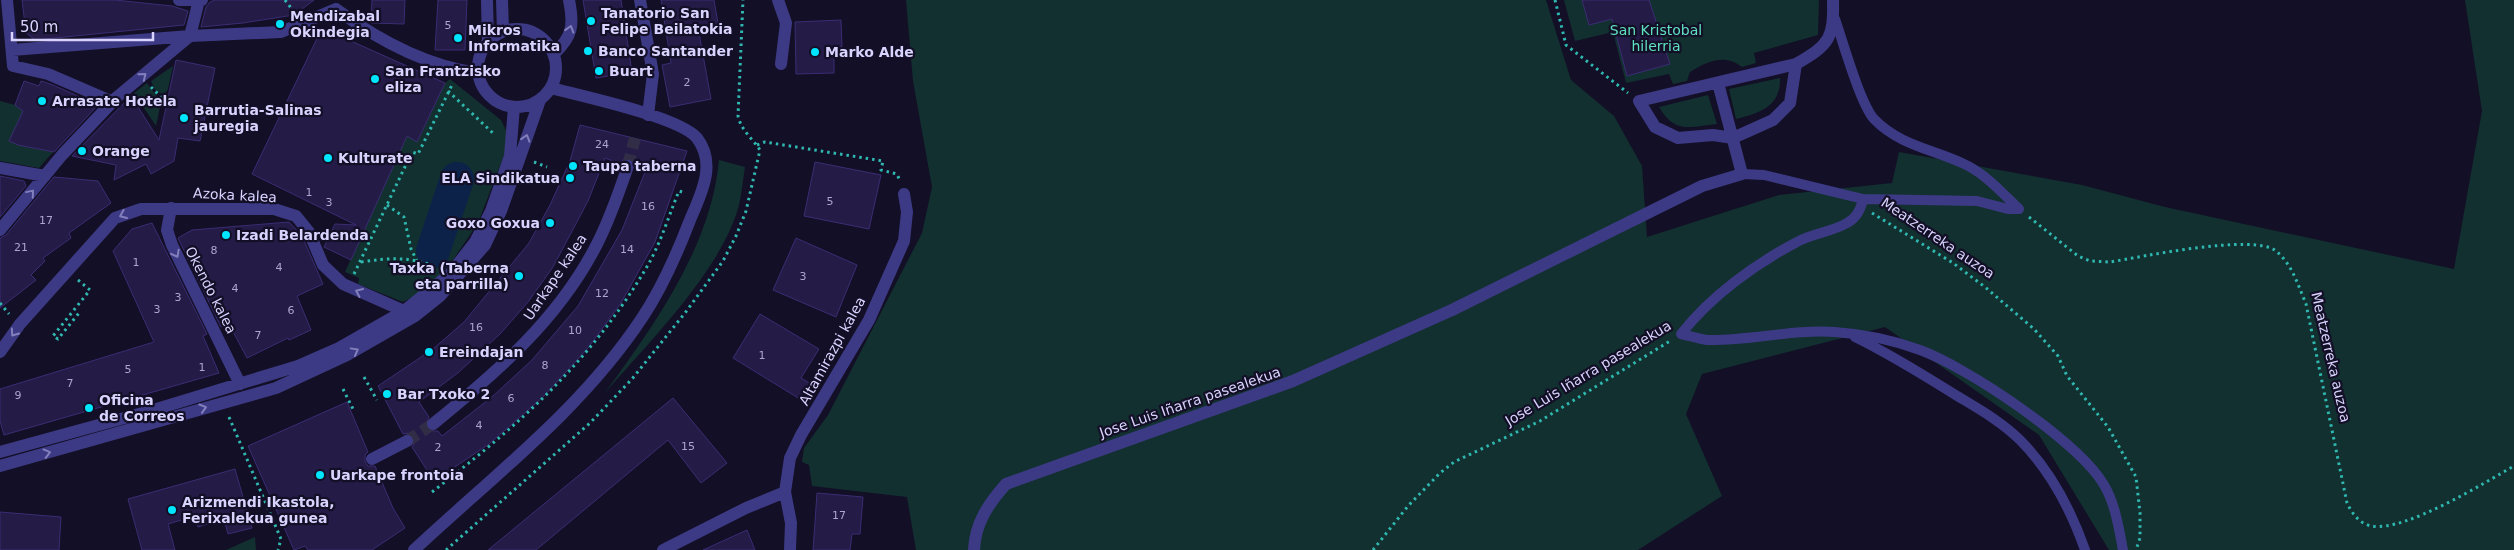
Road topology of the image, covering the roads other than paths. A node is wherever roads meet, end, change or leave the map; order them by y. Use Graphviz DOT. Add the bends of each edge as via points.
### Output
graph roads {
  1 [pos="179,0"];
  2 [pos="200,0"];
  3 [pos="487,0"];
  4 [pos="502,0"];
  5 [pos="569,0"];
  6 [pos="640,0"];
  7 [pos="778,0"];
  8 [pos="1833,0"];
  9 [pos="8,2"];
  10 [pos="339,5"];
  11 [pos="1835,19"];
  12 [pos="503,31"];
  13 [pos="190,36"];
  14 [pos="488,42"];
  15 [pos="12,50"];
  16 [pos="554,54"];
  17 [pos="781,64"];
  18 [pos="1796,64"];
  19 [pos="478,73"];
  20 [pos="1718,83"];
  21 [pos="551,88"];
  22 [pos="540,100"];
  23 [pos="113,102"];
  24 [pos="514,108"];
  25 [pos="648,115"];
  26 [pos="1734,138"];
  27 [pos="628,166"];
  28 [pos="0,168"];
  29 [pos="1742,174"];
  30 [pos="45,176"];
  31 [pos="904,194"];
  32 [pos="1863,199"];
  33 [pos="171,208"];
  34 [pos="0,230"];
  35 [pos="454,275"];
  36 [pos="404,311"];
  37 [pos="1848,333"];
  38 [pos="1682,334"];
  39 [pos="0,352"];
  40 [pos="240,384"];
  41 [pos="433,424"];
  42 [pos="407,441"];
  43 [pos="0,452"];
  44 [pos="372,459"];
  45 [pos="0,466"];
  46 [pos="785,492"];
  47 [pos="414,550"];
  48 [pos="663,550"];
  49 [pos="790,550"];
  50 [pos="974,550"];
  51 [pos="2086,550"];
  52 [pos="2123,550"];
  1 -- 2 [label="street"];
  2 -- 13 [label="street"];
  3 -- 14 [label="street"];
  4 -- 12 [label="street"];
  16 -- 5 [label="street, one-way" via="566,42 573,21"];
  6 -- 25 [label="street" via="653,74"];
  7 -- 17 [label="street" via="786,23"];
  8 -- 11 [label="street"];
  9 -- 15 [label="street"];
  10 -- 13 [label="street" via="281,32"];
  10 -- 19 [label="street" via="369,34 423,59"];
  11 -- 18 [label="street" via="1828,38 1818,51"];
  11 -- 32 [label="lane, Meatzerreka auzoa" via="1862,98 1874,118 1906,143 1962,163 1984,176 2019,209 2008,210 1977,201"];
  12 -- 14 [label="street"];
  12 -- 16 [label="street" via="527,30 543,39"];
  13 -- 15 [label="street"];
  23 -- 13 [label="street, one-way"];
  14 -- 19 [label="street" via="480,57"];
  15 -- 23 [label="street" via="13,66 48,74"];
  16 -- 21 [label="street" via="557,71"];
  18 -- 20 [label="street"];
  18 -- 26 [label="street" via="1790,103 1774,120"];
  19 -- 24 [label="street" via="490,97"];
  20 -- 26 [label="street"];
  20 -- 26 [label="street" via="1639,101 1655,127 1678,138 1713,134"];
  21 -- 22 [label="street"];
  21 -- 25 [label="street"];
  22 -- 24 [label="street"];
  35 -- 22 [label="street, one-way" via="484,245 501,211"];
  23 -- 30 [label="street"];
  24 -- 35 [label="street" via="510,156 490,211"];
  25 -- 47 [label="street" via="681,126 695,136 702,146 706,162 706,180 674,261 642,318 614,357 557,421"];
  26 -- 29 [label="street"];
  27 -- 41 [label="street, Uarkape kalea" via="597,245 561,300 534,335 493,375"];
  28 -- 30 [label="street"];
  29 -- 32 [label="lane, Meatzerreka auzoa" via="1764,175"];
  29 -- 50 [label="street, Jose Luis Iñarra pasealekua" via="1702,186 1452,310 1293,381 1006,484 990,502 978,527"];
  34 -- 30 [label="street, one-way"];
  31 -- 46 [label="street, Altamirazpi kalea" via="907,212 904,241 870,320 800,435 790,458"];
  32 -- 38 [label="lane, Meatzerreka auzoa" via="1859,213 1853,219 1797,242 1767,259 1716,299"];
  36 -- 33 [label="street, Azoka kalea, one-way" via="343,284 323,265 309,232 296,216 274,208"];
  33 -- 39 [label="street, Azoka kalea, one-way" via="141,209 115,218 20,324"];
  33 -- 40 [label="street, Okendo kalea, one-way" via="167,230 172,245"];
  35 -- 36 [label="street"];
  45 -- 35 [label="street, one-way" via="276,388 348,355 415,316 440,296"];
  36 -- 40 [label="street" via="298,366"];
  37 -- 38 [label="lane, Jose Luis Iñarra pasealekua" via="1785,333 1706,340"];
  37 -- 51 [label="lane" via="1932,380 2020,439 2061,495"];
  37 -- 52 [label="lane, Jose Luis Iñarra pasealekua" via="1900,343 1947,363 1981,382 2075,451 2106,486"];
  40 -- 43 [label="street"];
  42 -- 44 [label="street"];
  46 -- 48 [label="street"];
  46 -- 49 [label="street" via="791,523"];
}
